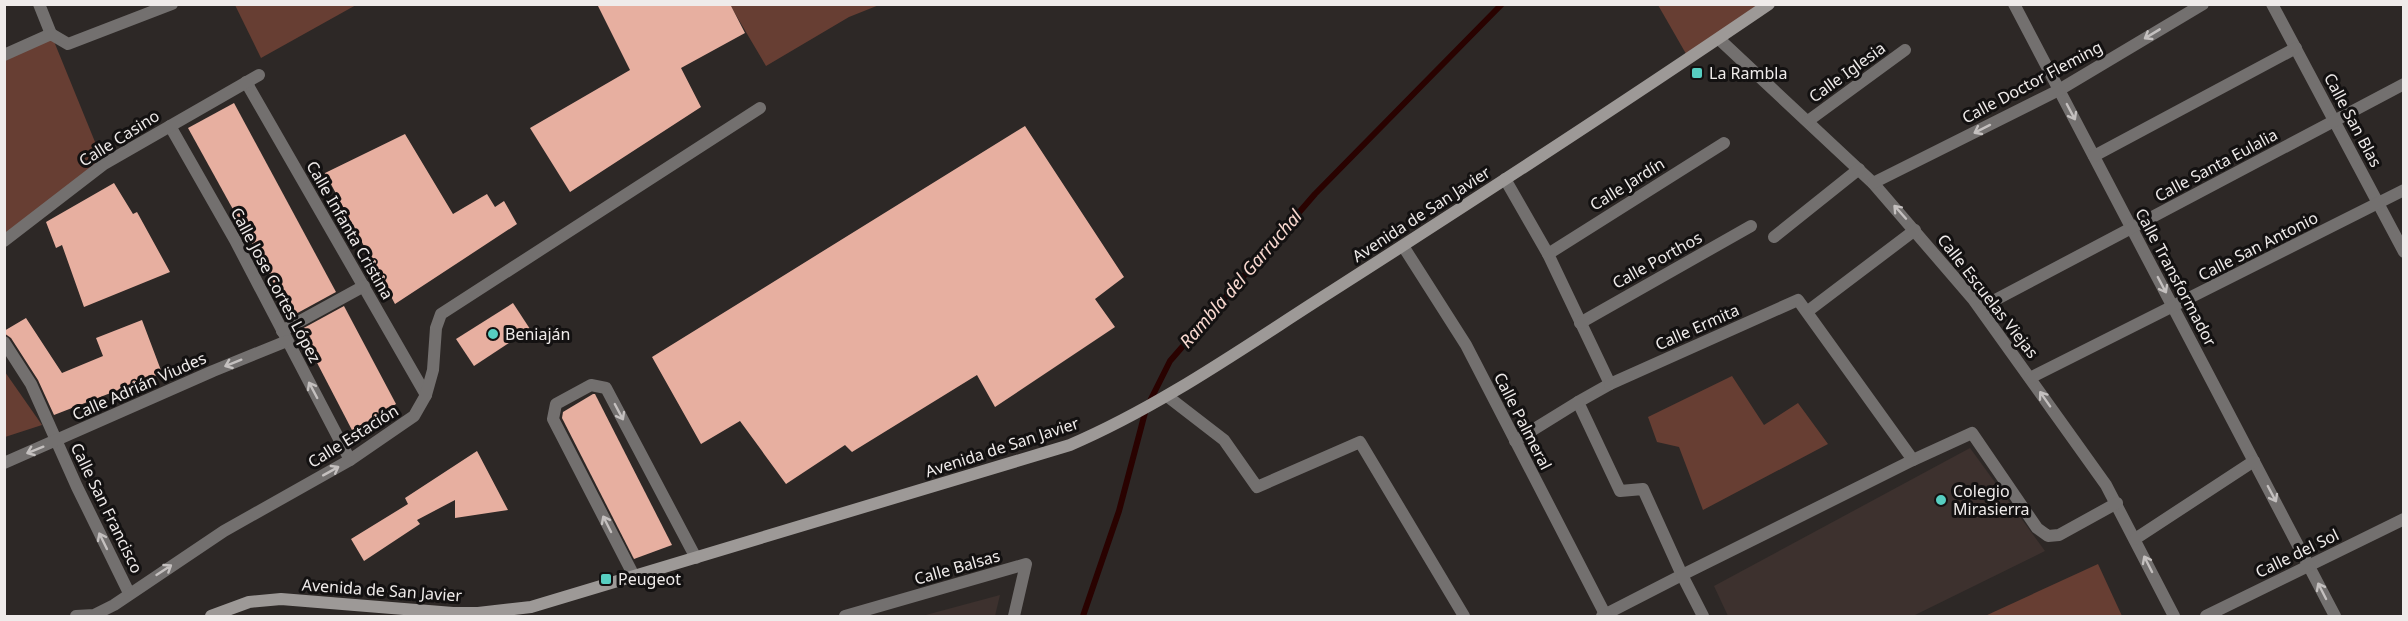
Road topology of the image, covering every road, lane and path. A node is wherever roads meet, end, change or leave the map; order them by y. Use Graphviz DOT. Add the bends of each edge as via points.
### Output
graph roads {
  1 [pos="39,4"];
  2 [pos="172,4"];
  3 [pos="1770,4"];
  4 [pos="2014,4"];
  5 [pos="2203,4"];
  6 [pos="2272,4"];
  7 [pos="51,34"];
  8 [pos="1719,39"];
  9 [pos="2296,48"];
  10 [pos="1905,50"];
  11 [pos="4,55"];
  12 [pos="259,75"];
  13 [pos="246,82"];
  14 [pos="2403,84"];
  15 [pos="2059,90"];
  16 [pos="760,108"];
  17 [pos="1808,121"];
  18 [pos="2335,121"];
  19 [pos="170,126"];
  20 [pos="1724,142"];
  21 [pos="2094,156"];
  22 [pos="1859,169"];
  23 [pos="1505,179"];
  24 [pos="1873,183"];
  25 [pos="2403,190"];
  26 [pos="2378,203"];
  27 [pos="1751,226"];
  28 [pos="2132,229"];
  29 [pos="1915,230"];
  30 [pos="1774,237"];
  31 [pos="4,241"];
  32 [pos="1403,246"];
  33 [pos="2403,252"];
  34 [pos="1548,254"];
  35 [pos="364,286"];
  36 [pos="2174,307"];
  37 [pos="1980,308"];
  38 [pos="1808,311"];
  39 [pos="1580,323"];
  40 [pos="285,336"];
  41 [pos="4,342"];
  42 [pos="2030,378"];
  43 [pos="1610,384"];
  44 [pos="426,395"];
  45 [pos="1167,396"];
  46 [pos="1578,402"];
  47 [pos="57,441"];
  48 [pos="1515,441"];
  49 [pos="350,460"];
  50 [pos="1913,460"];
  51 [pos="2254,461"];
  52 [pos="4,463"];
  53 [pos="2117,503"];
  54 [pos="2403,519"];
  55 [pos="2135,539"];
  56 [pos="696,558"];
  57 [pos="2309,566"];
  58 [pos="1682,575"];
  59 [pos="634,576"];
  60 [pos="129,593"];
  61 [pos="76,616"];
  62 [pos="211,616"];
  63 [pos="845,616"];
  64 [pos="1014,616"];
  65 [pos="1464,616"];
  66 [pos="1604,616"];
  67 [pos="1703,616"];
  68 [pos="2174,616"];
  69 [pos="2206,616"];
  70 [pos="2335,616"];
  1 -- 7 [label="street"];
  2 -- 7 [label="street" via="68,44"];
  3 -- 8 [label="main road, Avenida de San Javier"];
  4 -- 15 [label="street, Calle Transformador"];
  5 -- 15 [label="street, Calle Doctor Fleming, one-way"];
  6 -- 9 [label="street, Calle San Blas"];
  7 -- 11 [label="street"];
  8 -- 17 [label="street, Calle Escuelas Viejas"];
  8 -- 23 [label="main road, Avenida de San Javier"];
  9 -- 18 [label="street, Calle San Blas"];
  9 -- 21 [label="street"];
  10 -- 17 [label="street, Calle Iglesia"];
  12 -- 13 [label="street, Calle Casino"];
  13 -- 19 [label="street, Calle Casino"];
  13 -- 35 [label="street, Calle Infanta Cristina"];
  14 -- 18 [label="street, Calle Santa Eulalia"];
  15 -- 21 [label="street, Calle Transformador, one-way"];
  15 -- 24 [label="street, Calle Doctor Fleming, one-way"];
  16 -- 44 [label="street, Calle Estación" via="441,314"];
  17 -- 22 [label="street, Calle Escuelas Viejas"];
  18 -- 26 [label="street, Calle San Blas"];
  18 -- 28 [label="street, Calle Santa Eulalia"];
  19 -- 31 [label="street, Calle Casino" via="104,164"];
  19 -- 40 [label="street, Calle Jose Cortes López"];
  20 -- 34 [label="street, Calle Jardín"];
  21 -- 28 [label="street, Calle Transformador"];
  22 -- 24 [label="street, Calle Escuelas Viejas"];
  22 -- 30 [label="street"];
  23 -- 32 [label="main road, Avenida de San Javier"];
  23 -- 34 [label="street"];
  29 -- 24 [label="street, Calle Escuelas Viejas, one-way"];
  25 -- 26 [label="street, Calle San Antonio"];
  26 -- 33 [label="street, Calle San Blas"];
  26 -- 36 [label="street, Calle San Antonio"];
  27 -- 39 [label="street, Calle Porthos"];
  28 -- 36 [label="street, Calle Transformador, one-way"];
  28 -- 37 [label="street, Calle Santa Eulalia"];
  29 -- 37 [label="street, Calle Escuelas Viejas"];
  29 -- 38 [label="street"];
  32 -- 45 [label="main road, Avenida de San Javier"];
  32 -- 48 [label="street, Calle Palmeral" via="1466,345"];
  34 -- 39 [label="street"];
  35 -- 40 [label="street, Calle Adrián Viudes"];
  35 -- 44 [label="street, Calle Infanta Cristina"];
  36 -- 42 [label="street, Calle San Antonio"];
  36 -- 51 [label="street, Calle Transformador"];
  37 -- 42 [label="street, Calle Escuelas Viejas"];
  38 -- 43 [label="street, Calle Ermita" via="1798,300"];
  38 -- 50 [label="street"];
  39 -- 43 [label="street"];
  40 -- 47 [label="street, Calle Adrián Viudes, one-way"];
  49 -- 40 [label="street, Calle Jose Cortes López, one-way"];
  41 -- 47 [label="street, Calle San Francisco" via="31,384"];
  53 -- 42 [label="street, Calle Escuelas Viejas, one-way"];
  43 -- 46 [label="street, Calle Ermita"];
  44 -- 49 [label="street, Calle Estación" via="414,416"];
  45 -- 56 [label="main road, Avenida de San Javier" via="1106,430 1038,456"];
  45 -- 65 [label="street" via="1224,440 1257,487 1360,442"];
  46 -- 48 [label="street, Calle Ermita"];
  46 -- 58 [label="street" via="1620,491 1643,489"];
  47 -- 52 [label="street, Calle Adrián Viudes, one-way"];
  60 -- 47 [label="street, Calle San Francisco, one-way"];
  48 -- 66 [label="street, Calle Palmeral"];
  60 -- 49 [label="street, Calle Estación, one-way" via="224,531"];
  50 -- 53 [label="street" via="1972,433 2037,528 2048,536 2059,535"];
  50 -- 58 [label="street"];
  51 -- 55 [label="street"];
  51 -- 57 [label="street, Calle Transformador, one-way"];
  53 -- 55 [label="street, Calle Escuelas Viejas"];
  54 -- 57 [label="street, Calle del Sol"];
  68 -- 55 [label="street, Calle Escuelas Viejas, one-way"];
  56 -- 59 [label="main road, Avenida de San Javier"];
  59 -- 56 [label="street, one-way" via="554,419 556,404 591,385 606,388"];
  57 -- 69 [label="street, Calle del Sol"];
  70 -- 57 [label="street, Calle Transformador, one-way"];
  58 -- 66 [label="street"];
  58 -- 67 [label="street"];
  59 -- 62 [label="main road, Avenida de San Javier" via="531,607 478,613 421,612 281,599 249,602"];
  60 -- 61 [label="street, Calle Estación" via="94,615"];
  63 -- 64 [label="street, Calle Balsas" via="1026,564"];
}
